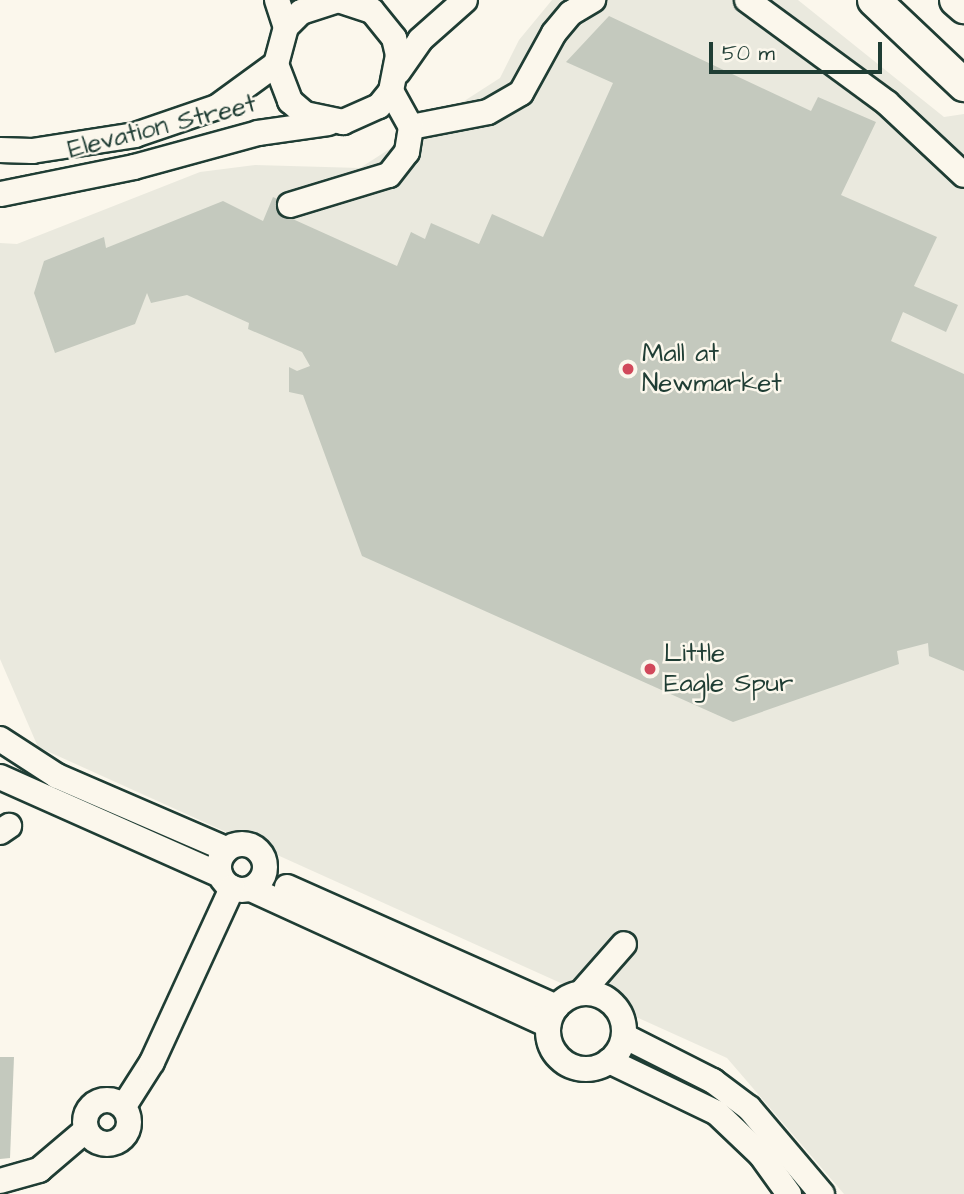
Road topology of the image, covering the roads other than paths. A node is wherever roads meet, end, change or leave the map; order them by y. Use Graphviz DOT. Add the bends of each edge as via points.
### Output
graph roads {
  1 [pos="277,0"];
  2 [pos="465,0"];
  3 [pos="593,0"];
  4 [pos="747,0"];
  5 [pos="956,0"];
  6 [pos="328,1"];
  7 [pos="876,3"];
  8 [pos="377,6"];
  9 [pos="964,8"];
  10 [pos="286,27"];
  11 [pos="276,64"];
  12 [pos="395,81"];
  13 [pos="964,85"];
  14 [pos="336,122"];
  15 [pos="411,127"];
  16 [pos="0,151"];
  17 [pos="964,175"];
  18 [pos="1,194"];
  19 [pos="290,205"];
  20 [pos="0,738"];
  21 [pos="0,777"];
  22 [pos="226,849"];
  23 [pos="242,882"];
  24 [pos="581,993"];
  25 [pos="617,1008"];
  26 [pos="552,1016"];
  27 [pos="624,1036"];
  28 [pos="609,1061"];
  29 [pos="0,1181"];
  30 [pos="789,1194"];
  31 [pos="822,1194"];
  1 -- 10 [label="street"];
  2 -- 12 [label="street, Elevation Street" via="420,40"];
  3 -- 15 [label="street" via="571,13 554,33 521,93 488,112"];
  4 -- 17 [label="street" via="887,103"];
  5 -- 9 [label="main road"];
  6 -- 8 [label="street"];
  6 -- 10 [label="street"];
  7 -- 13 [label="main road"];
  8 -- 12 [label="street" via="394,38"];
  10 -- 11 [label="street, Elevation Street"];
  11 -- 14 [label="street, Elevation Street" via="290,101 305,114"];
  11 -- 16 [label="street, Elevation Street" via="217,107 135,135 32,151"];
  12 -- 14 [label="street, Elevation Street" via="363,117"];
  12 -- 15 [label="street"];
  14 -- 18 [label="street, Elevation Street" via="258,133 134,167"];
  15 -- 19 [label="street" via="407,152 389,175"];
  16 -- 18 [label="street, Elevation Street" via="6,167"];
  20 -- 22 [label="street" via="57,776"];
  21 -- 23 [label="street"];
  22 -- 23 [label="street"];
  22 -- 23 [label="street" via="253,845 265,859"];
  23 -- 26 [label="street"];
  23 -- 29 [label="street" via="152,1062 124,1107 111,1099 95,1102 86,1114 86,1130 38,1170"];
  24 -- 25 [label="street" via="601,995"];
  24 -- 25 [label="street" via="624,944"];
  24 -- 26 [label="street"];
  25 -- 27 [label="street"];
  26 -- 28 [label="street" via="550,1044 562,1060 580,1069"];
  27 -- 28 [label="street"];
  27 -- 31 [label="street" via="713,1081 749,1108"];
  28 -- 30 [label="street" via="717,1113 761,1155"];
}
